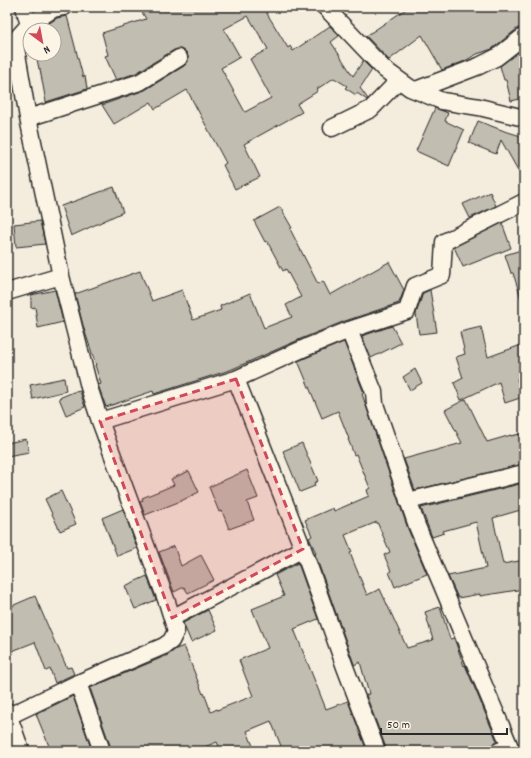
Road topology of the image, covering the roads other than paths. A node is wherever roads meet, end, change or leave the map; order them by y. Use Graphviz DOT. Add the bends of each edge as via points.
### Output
graph roads {
  1 [pos="24,7"];
  2 [pos="325,7"];
  3 [pos="56,8"];
  4 [pos="28,22"];
  5 [pos="34,22"];
  6 [pos="22,33"];
  7 [pos="524,36"];
  8 [pos="179,58"];
  9 [pos="399,80"];
  10 [pos="416,90"];
  11 [pos="28,118"];
  12 [pos="524,118"];
  13 [pos="332,128"];
  14 [pos="524,202"];
  15 [pos="61,276"];
  16 [pos="7,292"];
  17 [pos="348,330"];
  18 [pos="236,379"];
  19 [pos="100,421"];
  20 [pos="524,473"];
  21 [pos="408,502"];
  22 [pos="304,549"];
  23 [pos="172,618"];
  24 [pos="78,684"];
  25 [pos="8,714"];
  26 [pos="21,751"];
  27 [pos="102,751"];
  28 [pos="377,751"];
  29 [pos="499,751"];
  1 -- 4 [label="street"];
  2 -- 9 [label="street" via="384,69"];
  3 -- 5 [label="street"];
  6 -- 11 [label="street" via="16,48"];
  7 -- 10 [label="street" via="497,57"];
  8 -- 11 [label="street" via="140,82"];
  9 -- 10 [label="street"];
  9 -- 13 [label="street" via="371,109"];
  10 -- 12 [label="street" via="442,101"];
  11 -- 15 [label="street"];
  14 -- 17 [label="street" via="444,242 442,275 415,286 407,311"];
  15 -- 16 [label="street"];
  15 -- 19 [label="street"];
  17 -- 18 [label="street"];
  17 -- 21 [label="street" via="374,392 375,404"];
  18 -- 19 [label="street"];
  18 -- 22 [label="street"];
  19 -- 23 [label="street"];
  20 -- 21 [label="street"];
  21 -- 29 [label="street" via="510,747"];
  22 -- 23 [label="street"];
  22 -- 28 [label="street"];
  23 -- 24 [label="street" via="176,631 171,641 164,646"];
  24 -- 25 [label="street"];
  24 -- 27 [label="street"];
  25 -- 26 [label="street"];
}
